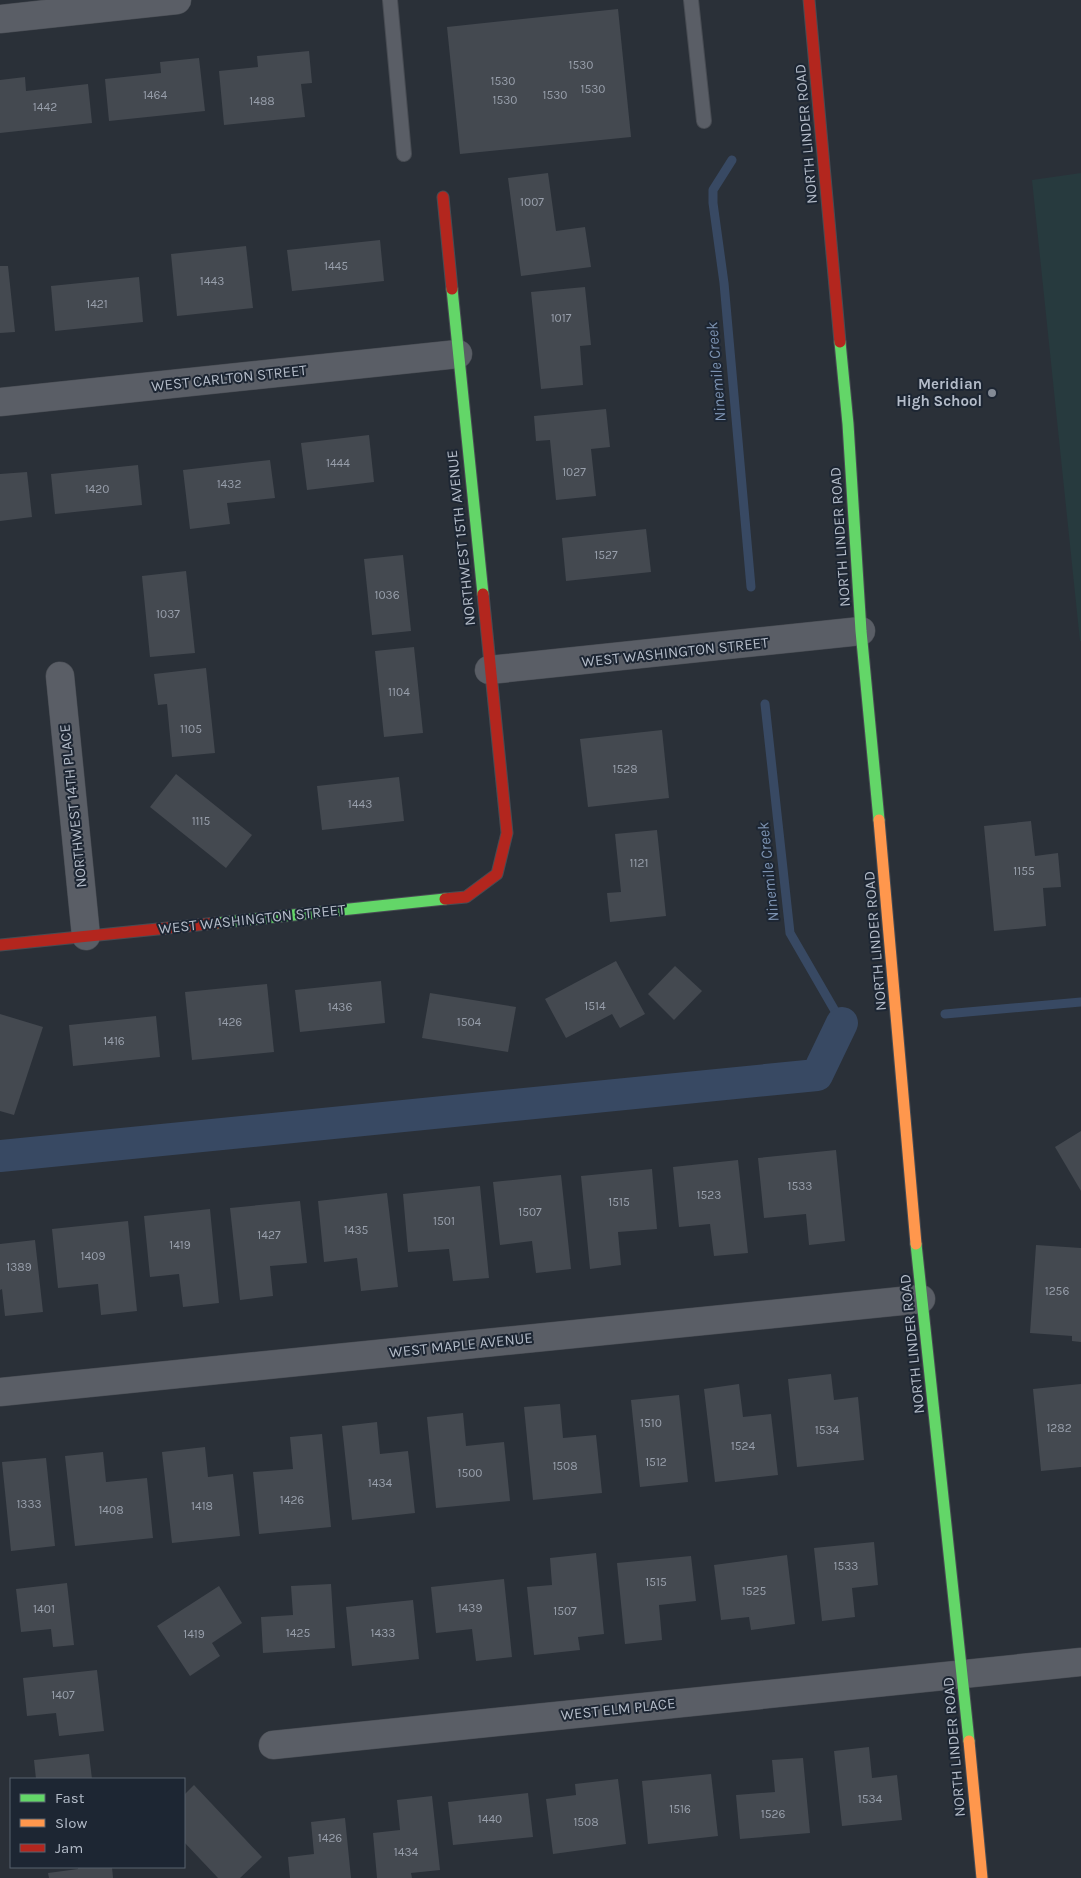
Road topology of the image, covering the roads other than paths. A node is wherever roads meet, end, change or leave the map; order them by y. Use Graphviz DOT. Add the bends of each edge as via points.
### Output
graph roads {
  1 [pos="390,0"];
  2 [pos="691,0"];
  3 [pos="809,0"];
  4 [pos="162,1"];
  5 [pos="0,19"];
  6 [pos="704,121"];
  7 [pos="404,154"];
  8 [pos="443,197"];
  9 [pos="458,354"];
  10 [pos="0,402"];
  11 [pos="860,632"];
  12 [pos="489,670"];
  13 [pos="60,676"];
  14 [pos="497,874"];
  15 [pos="86,936"];
  16 [pos="0,945"];
  17 [pos="921,1299"];
  18 [pos="0,1392"];
  19 [pos="1081,1662"];
  20 [pos="963,1674"];
  21 [pos="273,1745"];
  22 [pos="982,1878"];
  1 -- 7 [label="lane"];
  2 -- 6 [label="lane"];
  3 -- 11 [label="main road, NORTH LINDER ROAD" via="848,424"];
  4 -- 5 [label="street"];
  8 -- 9 [label="main road, NORTHWEST 15TH AVENUE"];
  9 -- 10 [label="street, WEST CARLTON STREET"];
  9 -- 12 [label="main road, NORTHWEST 15TH AVENUE"];
  11 -- 12 [label="street, WEST WASHINGTON STREET"];
  11 -- 17 [label="main road, NORTH LINDER ROAD"];
  12 -- 14 [label="main road, NORTHWEST 15TH AVENUE" via="507,833"];
  13 -- 15 [label="street, NORTHWEST 14TH PLACE"];
  14 -- 15 [label="main road, WEST WASHINGTON STREET" via="466,896"];
  15 -- 16 [label="main road, WEST WASHINGTON STREET"];
  17 -- 18 [label="street, WEST MAPLE AVENUE"];
  17 -- 20 [label="main road, NORTH LINDER ROAD"];
  19 -- 20 [label="street, WEST ELM PLACE"];
  20 -- 21 [label="street, WEST ELM PLACE"];
  20 -- 22 [label="main road, NORTH LINDER ROAD"];
}
